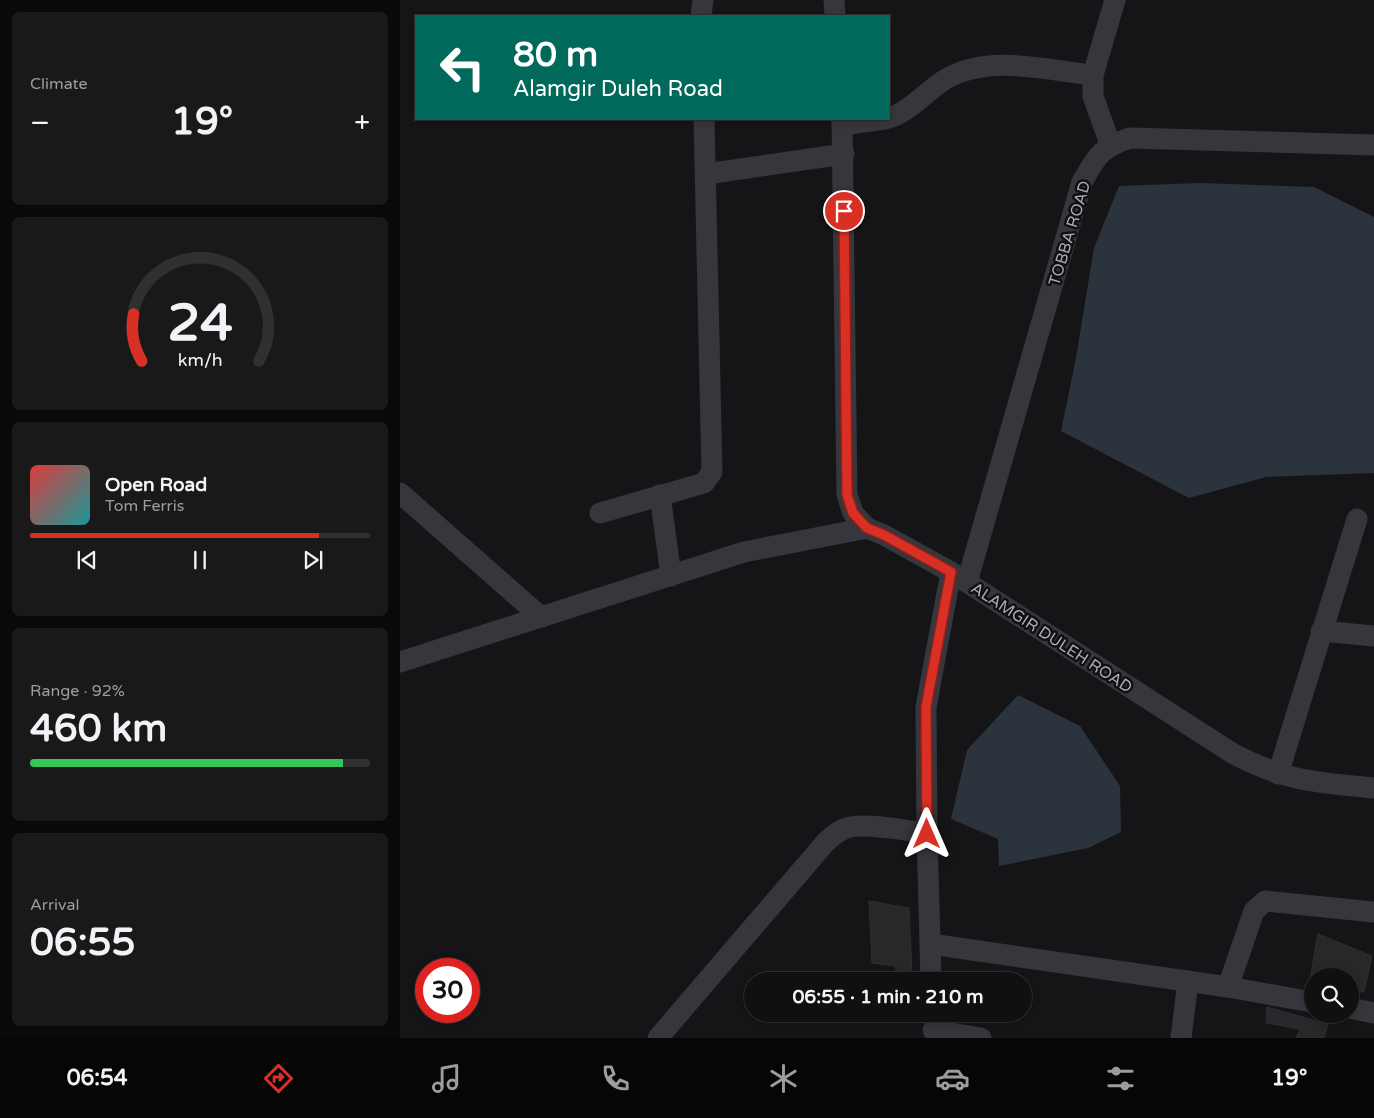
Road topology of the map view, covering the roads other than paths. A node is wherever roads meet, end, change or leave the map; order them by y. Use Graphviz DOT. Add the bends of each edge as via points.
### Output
graph roads {
  1 [pos="703,0"];
  2 [pos="834,0"];
  3 [pos="1114,0"];
  4 [pos="700,15"];
  5 [pos="835,15"];
  6 [pos="1093,75"];
  7 [pos="890,117"];
  8 [pos="704,120"];
  9 [pos="871,120"];
  10 [pos="842,122"];
  11 [pos="1110,144"];
  12 [pos="1374,145"];
  13 [pos="844,154"];
  14 [pos="706,174"];
  15 [pos="400,492"];
  16 [pos="660,495"];
  17 [pos="600,513"];
  18 [pos="1357,518"];
  19 [pos="867,528"];
  20 [pos="671,576"];
  21 [pos="959,577"];
  22 [pos="541,617"];
  23 [pos="1321,631"];
  24 [pos="1374,636"];
  25 [pos="400,662"];
  26 [pos="1278,774"];
  27 [pos="1374,788"];
  28 [pos="927,834"];
  29 [pos="1374,912"];
  30 [pos="931,944"];
  31 [pos="932,972"];
  32 [pos="1188,981"];
  33 [pos="1228,986"];
  34 [pos="1304,1000"];
  35 [pos="1359,1010"];
  36 [pos="1374,1013"];
  37 [pos="933,1027"];
  38 [pos="658,1038"];
  39 [pos="981,1038"];
  40 [pos="1181,1038"];
  1 -- 4 [label="street"];
  2 -- 5 [label="street"];
  3 -- 6 [label="street"];
  6 -- 7 [label="street" via="997,65 978,67 945,80"];
  6 -- 11 [label="street" via="1092,96"];
  8 -- 14 [label="street"];
  9 -- 10 [label="street"];
  10 -- 13 [label="street, ALAMGIR DULEH ROAD"];
  11 -- 12 [label="street" via="1130,138"];
  11 -- 21 [label="street, TOBBA ROAD" via="1097,156 1082,182"];
  13 -- 14 [label="street"];
  13 -- 19 [label="street, ALAMGIR DULEH ROAD" via="847,495 853,513"];
  14 -- 16 [label="street" via="712,472 704,483"];
  15 -- 22 [label="street"];
  16 -- 17 [label="street"];
  16 -- 20 [label="street"];
  18 -- 23 [label="street"];
  19 -- 20 [label="street" via="744,552"];
  19 -- 21 [label="street, ALAMGIR DULEH ROAD"];
  20 -- 22 [label="street"];
  21 -- 26 [label="street, ALAMGIR DULEH ROAD" via="1232,752"];
  21 -- 28 [label="street, TOBBA ROAD" via="926,707"];
  22 -- 25 [label="street"];
  23 -- 24 [label="street"];
  23 -- 26 [label="street"];
  26 -- 27 [label="street, ALAMGIR DULEH ROAD" via="1299,780"];
  28 -- 30 [label="street, TOBBA ROAD"];
  28 -- 38 [label="street" via="862,826 848,827 835,834"];
  29 -- 33 [label="street" via="1265,901 1254,911"];
  30 -- 31 [label="street, TOBBA ROAD"];
  30 -- 32 [label="street"];
  32 -- 33 [label="street"];
  32 -- 40 [label="street"];
  33 -- 34 [label="street"];
  35 -- 36 [label="street"];
  37 -- 39 [label="street"];
}
